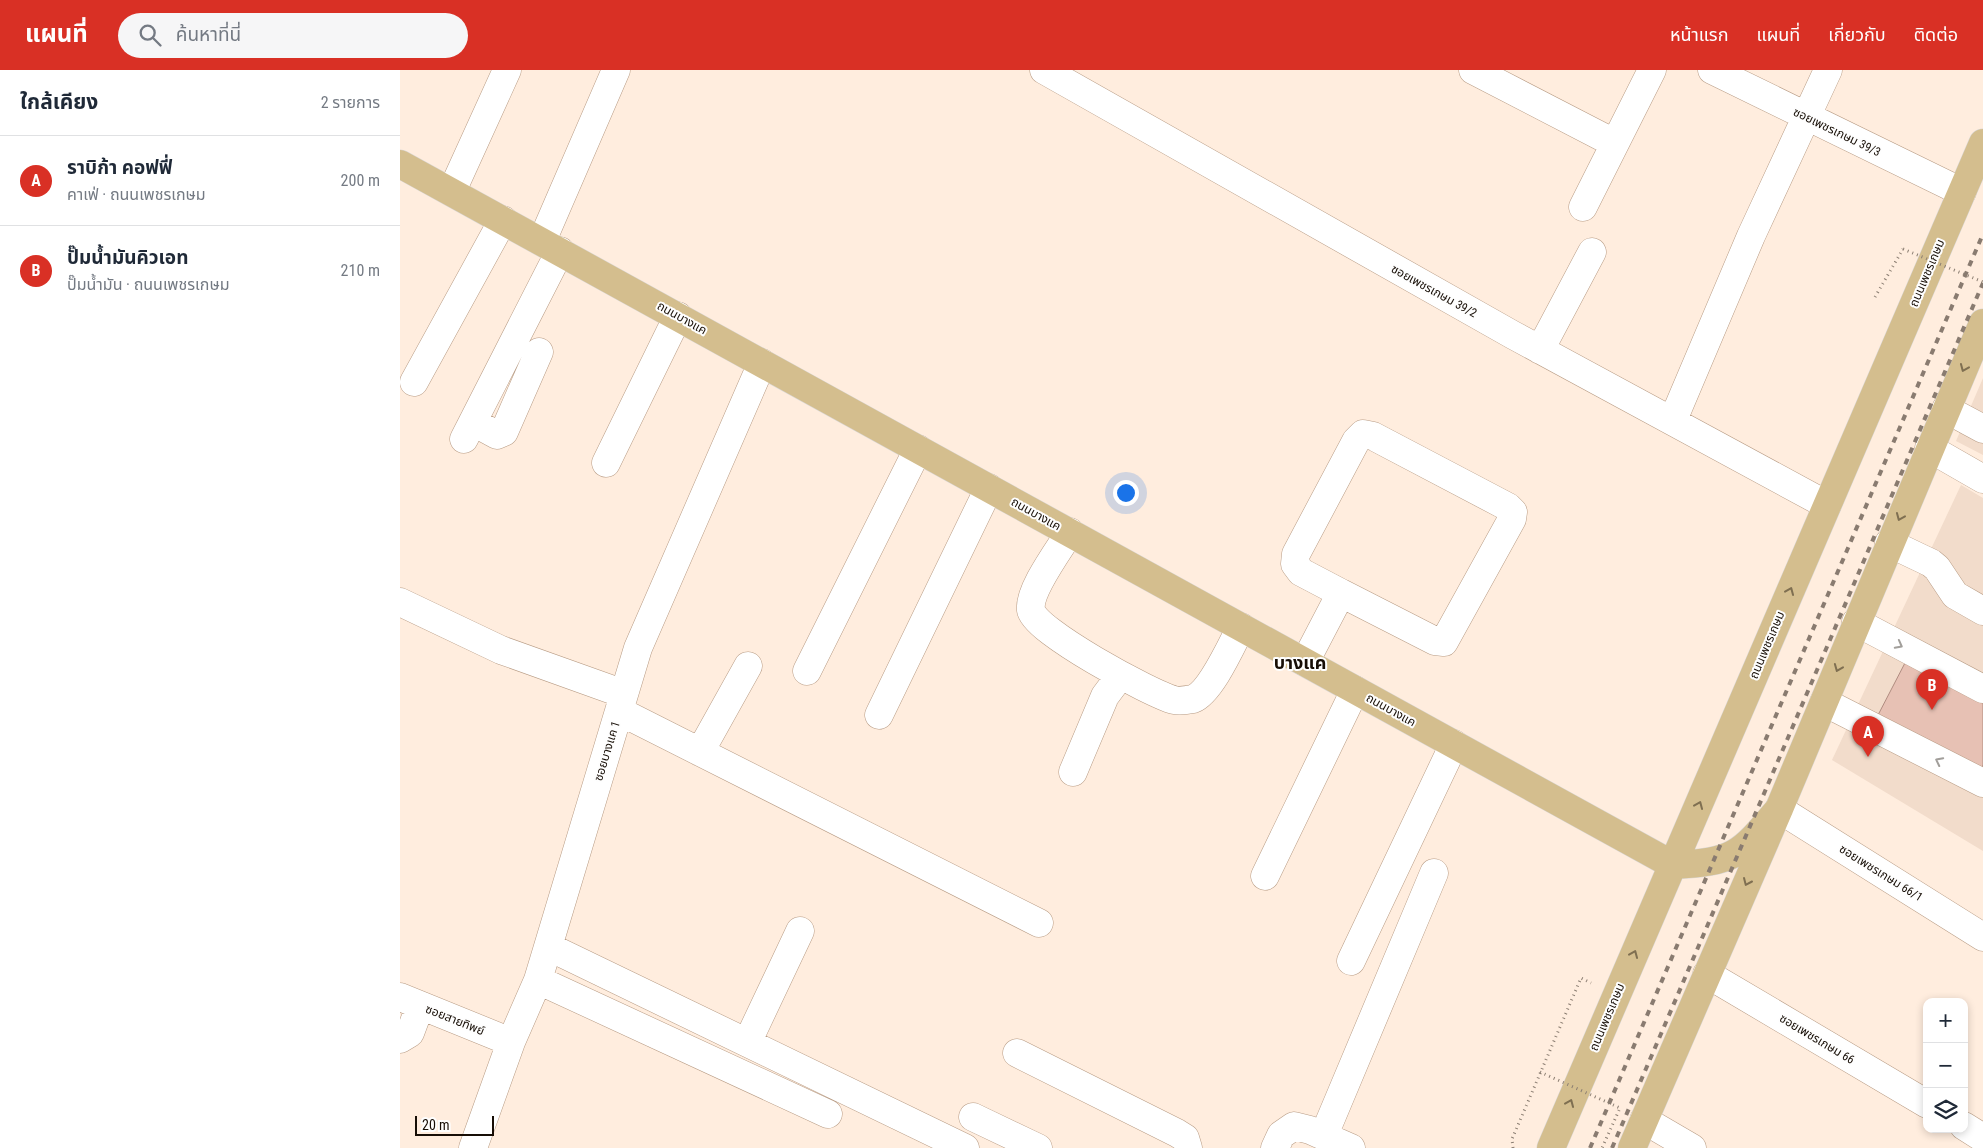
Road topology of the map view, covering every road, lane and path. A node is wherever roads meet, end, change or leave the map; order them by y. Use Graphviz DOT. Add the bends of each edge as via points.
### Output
graph roads {
  1 [pos="507,70"];
  2 [pos="616,70"];
  3 [pos="1044,70"];
  4 [pos="1473,70"];
  5 [pos="1652,70"];
  6 [pos="1712,70"];
  7 [pos="1828,70"];
  8 [pos="1806,118"];
  9 [pos="1614,142"];
  10 [pos="1983,143"];
  11 [pos="400,164"];
  12 [pos="452,191"];
  13 [pos="1962,192"];
  14 [pos="1583,207"];
  15 [pos="503,220"];
  16 [pos="551,246"];
  17 [pos="1592,252"];
  18 [pos="1983,282"];
  19 [pos="1875,297"];
  20 [pos="678,316"];
  21 [pos="1983,323"];
  22 [pos="1540,350"];
  23 [pos="539,352"];
  24 [pos="762,363"];
  25 [pos="414,382"];
  26 [pos="1946,409"];
  27 [pos="1673,420"];
  28 [pos="1983,429"];
  29 [pos="1929,448"];
  30 [pos="918,449"];
  31 [pos="606,463"];
  32 [pos="1983,479"];
  33 [pos="988,488"];
  34 [pos="1828,505"];
  35 [pos="1070,532"];
  36 [pos="1889,543"];
  37 [pos="1341,593"];
  38 [pos="400,602"];
  39 [pos="1983,611"];
  40 [pos="1856,622"];
  41 [pos="1241,627"];
  42 [pos="1305,662"];
  43 [pos="748,666"];
  44 [pos="807,671"];
  45 [pos="1120,676"];
  46 [pos="1983,689"];
  47 [pos="1355,690"];
  48 [pos="1824,702"];
  49 [pos="621,703"];
  50 [pos="880,715"];
  51 [pos="1454,744"];
  52 [pos="700,752"];
  53 [pos="1073,772"];
  54 [pos="1983,783"];
  55 [pos="1779,809"];
  56 [pos="1673,865"];
  57 [pos="1434,873"];
  58 [pos="1265,876"];
  59 [pos="1039,923"];
  60 [pos="800,931"];
  61 [pos="1983,937"];
  62 [pos="549,947"];
  63 [pos="1351,961"];
  64 [pos="1707,974"];
  65 [pos="538,980"];
  66 [pos="1591,983"];
  67 [pos="410,1001"];
  68 [pos="400,1039"];
  69 [pos="748,1041"];
  70 [pos="510,1042"];
  71 [pos="1017,1054"];
  72 [pos="1540,1072"];
  73 [pos="1923,1102"];
  74 [pos="828,1114"];
  75 [pos="973,1118"];
  76 [pos="1644,1120"];
  77 [pos="1968,1129"];
  78 [pos="1324,1135"];
  79 [pos="1983,1138"];
  80 [pos="473,1148"];
  81 [pos="966,1148"];
  82 [pos="1038,1148"];
  83 [pos="1188,1148"];
  84 [pos="1275,1148"];
  85 [pos="1351,1148"];
  86 [pos="1513,1148"];
  87 [pos="1551,1148"];
  88 [pos="1602,1148"];
  89 [pos="1632,1148"];
  90 [pos="1692,1148"];
  1 -- 12 [label="street"];
  2 -- 16 [label="street"];
  3 -- 22 [label="street, ซอยเพชรเกษม 39/2"];
  4 -- 9 [label="street"];
  5 -- 9 [label="street"];
  6 -- 8 [label="street, ซอยเพชรเกษม 39/3"];
  7 -- 8 [label="street"];
  8 -- 13 [label="street, ซอยเพชรเกษม 39/3"];
  8 -- 27 [label="street"];
  9 -- 14 [label="street"];
  10 -- 13 [label="main road, ถนนเพชรเกษม"];
  11 -- 12 [label="main road, ถนนบางแค"];
  12 -- 15 [label="main road, ถนนบางแค"];
  13 -- 34 [label="main road, ถนนเพชรเกษม"];
  15 -- 16 [label="main road, ถนนบางแค"];
  15 -- 25 [label="street"];
  16 -- 20 [label="main road, ถนนบางแค"];
  16 -- 23 [label="street" via="469,430 497,435 504,432"];
  17 -- 22 [label="street"];
  18 -- 19 [label="path, bridge" via="1903,248"];
  20 -- 24 [label="main road, ถนนบางแค"];
  20 -- 31 [label="street"];
  21 -- 26 [label="main road, one-way"];
  22 -- 27 [label="street, ซอยเพชรเกษม 39/2"];
  24 -- 30 [label="main road, ถนนบางแค"];
  24 -- 49 [label="street, ซอยบางแค 1" via="638,648"];
  26 -- 28 [label="street"];
  26 -- 29 [label="main road"];
  27 -- 34 [label="street, ซอยเพชรเกษม 39/2"];
  29 -- 32 [label="street"];
  29 -- 36 [label="main road, one-way"];
  30 -- 33 [label="main road, ถนนบางแค"];
  30 -- 44 [label="street"];
  33 -- 35 [label="main road, ถนนบางแค"];
  33 -- 50 [label="street"];
  56 -- 34 [label="main road, ถนนเพชรเกษม, one-way"];
  35 -- 41 [label="main road, ถนนบางแค"];
  35 -- 45 [label="street" via="1031,598 1031,612 1040,624"];
  36 -- 39 [label="street" via="1931,563 1955,595"];
  36 -- 40 [label="main road"];
  37 -- 37 [label="street" via="1435,641 1444,642 1513,512 1373,436 1363,434 1356,441 1296,554 1295,564 1301,572"];
  37 -- 42 [label="street"];
  38 -- 49 [label="street"];
  40 -- 46 [label="street, one-way"];
  40 -- 48 [label="main road, one-way"];
  41 -- 42 [label="main road, ถนนบางแค"];
  41 -- 45 [label="street" via="1208,686 1194,698 1175,700"];
  42 -- 47 [label="main road, ถนนบางแค"];
  43 -- 52 [label="street"];
  45 -- 53 [label="street" via="1105,696"];
  47 -- 51 [label="main road, ถนนบางแค"];
  47 -- 58 [label="street"];
  54 -- 48 [label="street, one-way"];
  48 -- 55 [label="main road"];
  49 -- 52 [label="street"];
  49 -- 62 [label="street, ซอยบางแค 1"];
  51 -- 56 [label="main road, ถนนบางแค"];
  51 -- 63 [label="street"];
  52 -- 59 [label="street"];
  55 -- 56 [label="main road" via="1738,853 1716,861"];
  55 -- 61 [label="street, ซอยเพชรเกษม 66/1"];
  55 -- 64 [label="main road, one-way"];
  87 -- 56 [label="main road, ถนนเพชรเกษม, one-way"];
  57 -- 78 [label="street"];
  60 -- 69 [label="street"];
  62 -- 65 [label="street, ซอยบางแค 1"];
  62 -- 69 [label="street"];
  64 -- 73 [label="street, ซอยเพชรเกษม 66"];
  64 -- 76 [label="main road"];
  65 -- 70 [label="street, ซอยบางแค 1"];
  65 -- 74 [label="street"];
  66 -- 72 [label="path" via="1581,978"];
  67 -- 68 [label="street" via="410,1033"];
  67 -- 70 [label="street, ซอยสายทิพย์"];
  69 -- 81 [label="street"];
  70 -- 80 [label="street, ซอยบางแค 1"];
  71 -- 83 [label="street" via="1177,1133 1185,1138"];
  72 -- 86 [label="path" via="1512,1139"];
  72 -- 88 [label="path, bridge" via="1620,1108"];
  75 -- 82 [label="street"];
  76 -- 89 [label="main road"];
  76 -- 90 [label="street"];
  77 -- 79 [label="street"];
  78 -- 84 [label="street" via="1294,1126 1281,1135"];
  78 -- 85 [label="street"];
}
